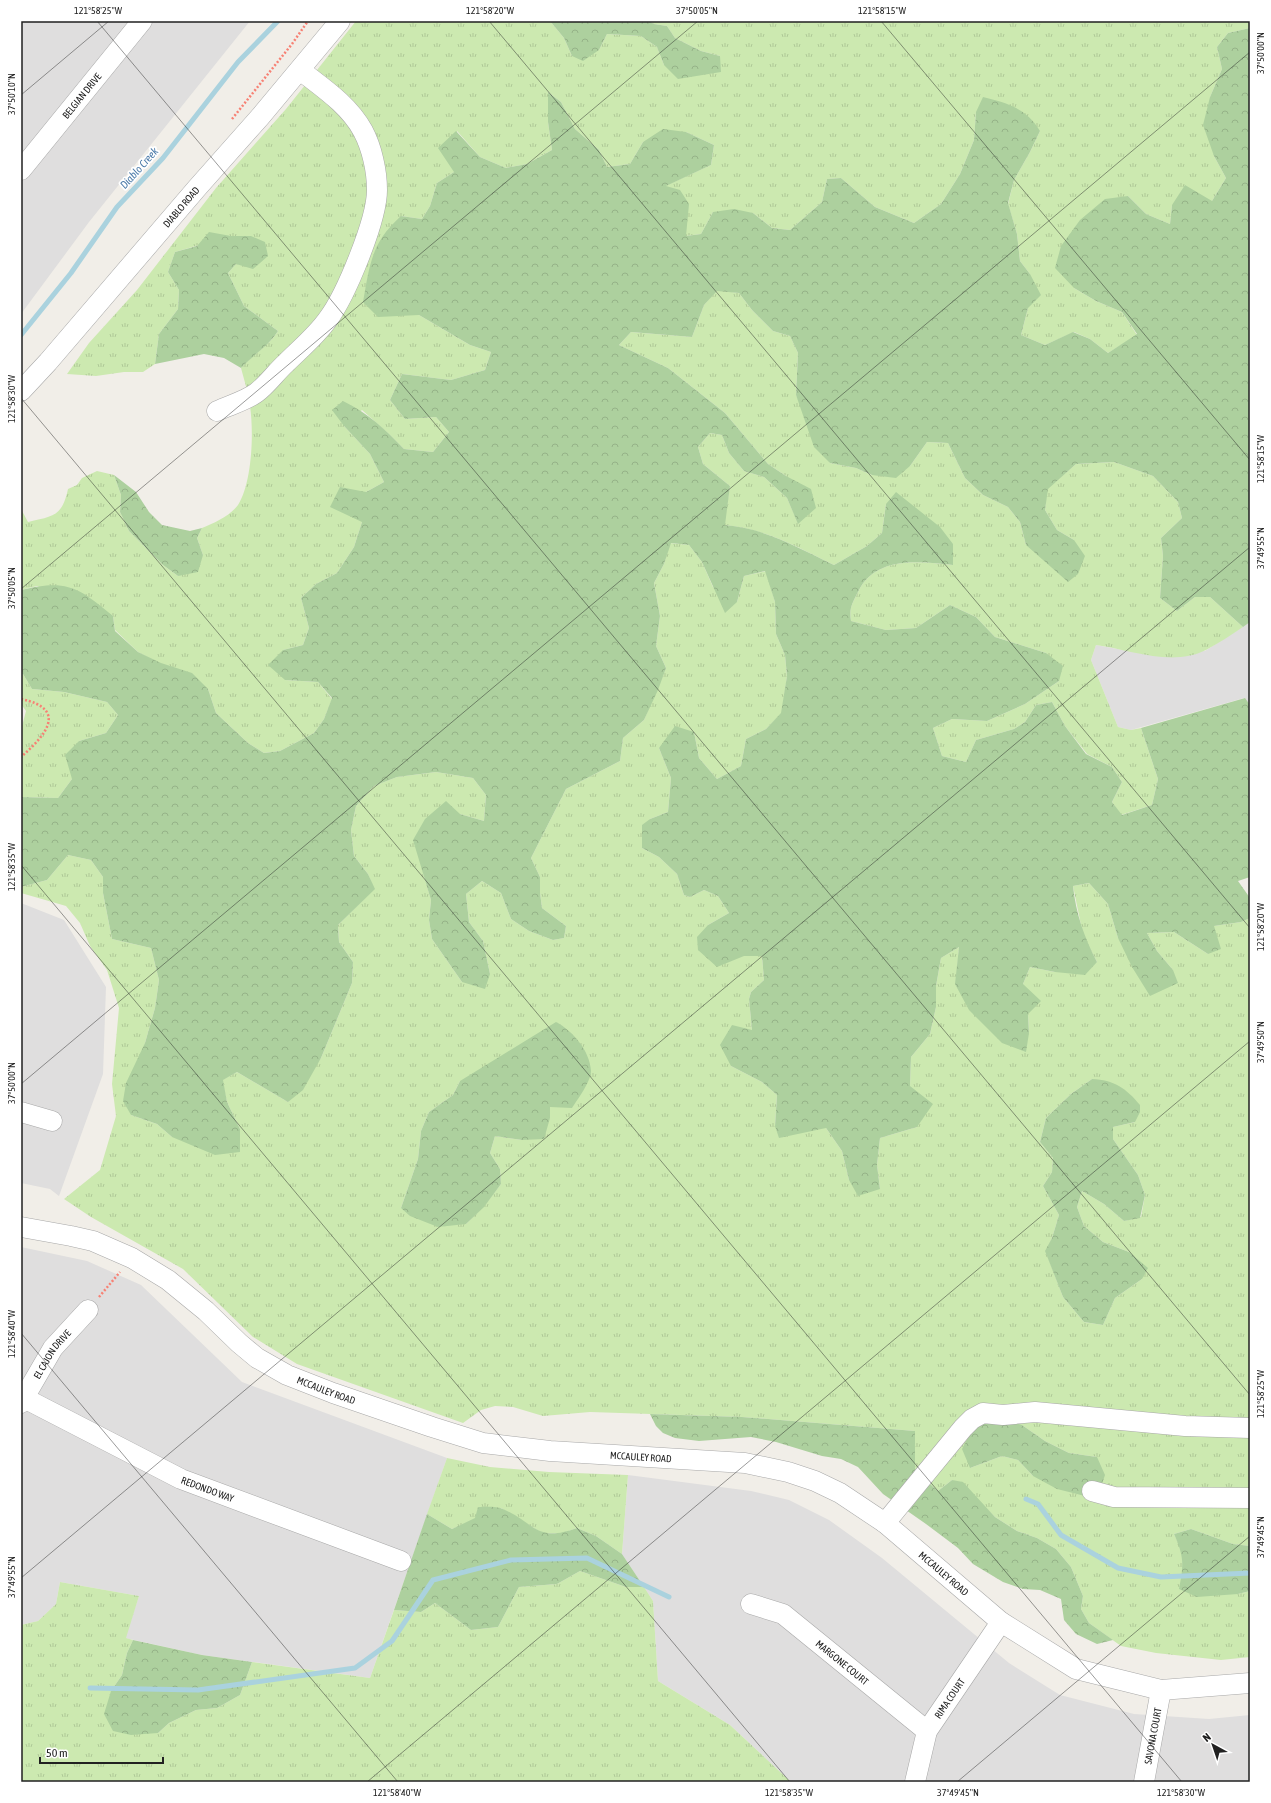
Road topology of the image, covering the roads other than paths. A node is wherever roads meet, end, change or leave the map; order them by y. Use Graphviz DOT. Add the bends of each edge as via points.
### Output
graph roads {
  1 [pos="142,21"];
  2 [pos="340,21"];
  3 [pos="300,70"];
  4 [pos="21,170"];
  5 [pos="21,391"];
  6 [pos="217,411"];
  7 [pos="21,1112"];
  8 [pos="52,1121"];
  9 [pos="21,1227"];
  10 [pos="88,1310"];
  11 [pos="22,1400"];
  12 [pos="1250,1428"];
  13 [pos="1092,1492"];
  14 [pos="1250,1498"];
  15 [pos="885,1524"];
  16 [pos="401,1561"];
  17 [pos="751,1604"];
  18 [pos="1001,1622"];
  19 [pos="1250,1683"];
  20 [pos="1161,1690"];
  21 [pos="927,1731"];
  22 [pos="915,1782"];
  23 [pos="1144,1782"];
  1 -- 4 [label="street, BELGIAN DRIVE"];
  2 -- 3 [label="street, DIABLO ROAD"];
  3 -- 5 [label="street, DIABLO ROAD"];
  3 -- 6 [label="street" via="353,116 363,131 376,175 377,190 373,213 368,233 340,302 327,321 256,393"];
  7 -- 8 [label="street"];
  9 -- 15 [label="street, MCCAULEY ROAD" via="93,1241 132,1258 168,1280 257,1358 287,1375 380,1410 483,1443 550,1451 745,1463 788,1472 840,1493"];
  10 -- 11 [label="street, EL CAJON DRIVE" via="53,1348"];
  11 -- 16 [label="street, REDONDO WAY" via="181,1479"];
  12 -- 15 [label="street" via="1185,1426 1035,1412 1003,1415 983,1413 963,1428"];
  13 -- 14 [label="street" via="1114,1497"];
  15 -- 18 [label="street, MCCAULEY ROAD"];
  17 -- 21 [label="street, MARGONE COURT" via="783,1614"];
  18 -- 20 [label="street, MCCAULEY ROAD" via="1076,1669"];
  18 -- 21 [label="street, RIMA COURT"];
  19 -- 20 [label="street, MCCAULEY ROAD"];
  20 -- 23 [label="street, SAVONA COURT"];
  21 -- 22 [label="street, RIMA COURT"];
}
